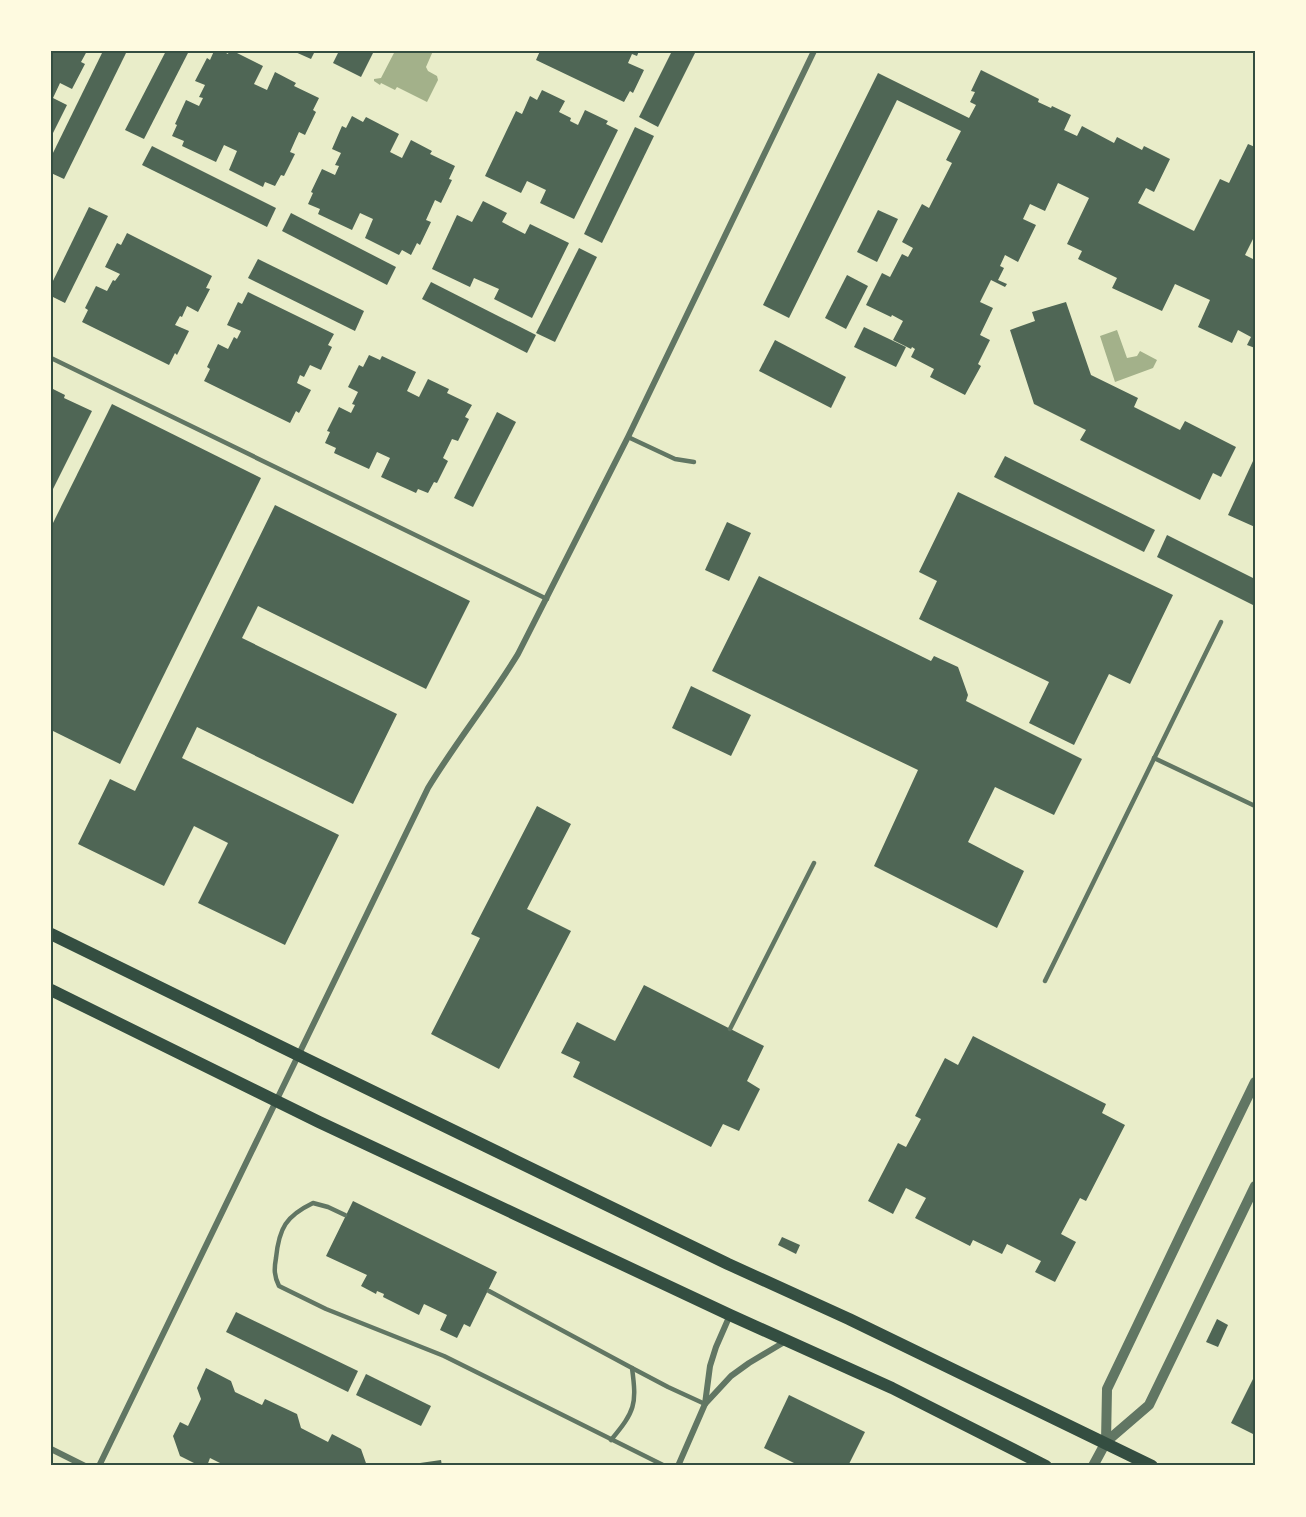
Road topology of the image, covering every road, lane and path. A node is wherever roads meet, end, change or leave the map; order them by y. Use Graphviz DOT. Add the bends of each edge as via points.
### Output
graph roads {
  1 [pos="814,51"];
  2 [pos="51,358"];
  3 [pos="627,437"];
  4 [pos="694,462"];
  5 [pos="547,599"];
  6 [pos="1221,622"];
  7 [pos="1154,758"];
  8 [pos="1255,806"];
  9 [pos="814,863"];
  10 [pos="51,933"];
  11 [pos="1045,981"];
  12 [pos="51,990"];
  13 [pos="730,1029"];
  14 [pos="298,1056"];
  15 [pos="1255,1082"];
  16 [pos="276,1100"];
  17 [pos="1255,1186"];
  18 [pos="345,1215"];
  19 [pos="489,1291"];
  20 [pos="730,1315"];
  21 [pos="787,1340"];
  22 [pos="632,1368"];
  23 [pos="705,1404"];
  24 [pos="611,1440"];
  25 [pos="1106,1442"];
  26 [pos="51,1449"];
  27 [pos="85,1466"];
  28 [pos="99,1466"];
  29 [pos="665,1466"];
  30 [pos="678,1466"];
  31 [pos="1046,1466"];
  32 [pos="1093,1466"];
  33 [pos="1152,1466"];
  1 -- 3 [label="street"];
  2 -- 5 [label="lane"];
  3 -- 4 [label="lane" via="675,459"];
  3 -- 5 [label="street"];
  5 -- 14 [label="street" via="500,683 428,788"];
  6 -- 7 [label="lane"];
  7 -- 8 [label="lane"];
  7 -- 11 [label="lane"];
  9 -- 13 [label="lane"];
  10 -- 14 [label="main road"];
  12 -- 16 [label="main road"];
  14 -- 16 [label="street"];
  14 -- 25 [label="main road"];
  15 -- 25 [label="street" via="1107,1389"];
  16 -- 20 [label="main road"];
  16 -- 28 [label="street"];
  17 -- 25 [label="street" via="1149,1405"];
  18 -- 24 [label="lane" via="313,1203 298,1210 280,1231 274,1275 279,1286 444,1356"];
  19 -- 22 [label="lane"];
  20 -- 21 [label="main road"];
  20 -- 23 [label="street" via="710,1366"];
  21 -- 23 [label="street" via="731,1376"];
  21 -- 31 [label="main road"];
  22 -- 23 [label="lane"];
  22 -- 24 [label="lane" via="633,1408"];
  23 -- 30 [label="street"];
  24 -- 29 [label="lane"];
  25 -- 32 [label="street"];
  25 -- 33 [label="main road"];
  26 -- 27 [label="street"];
}
